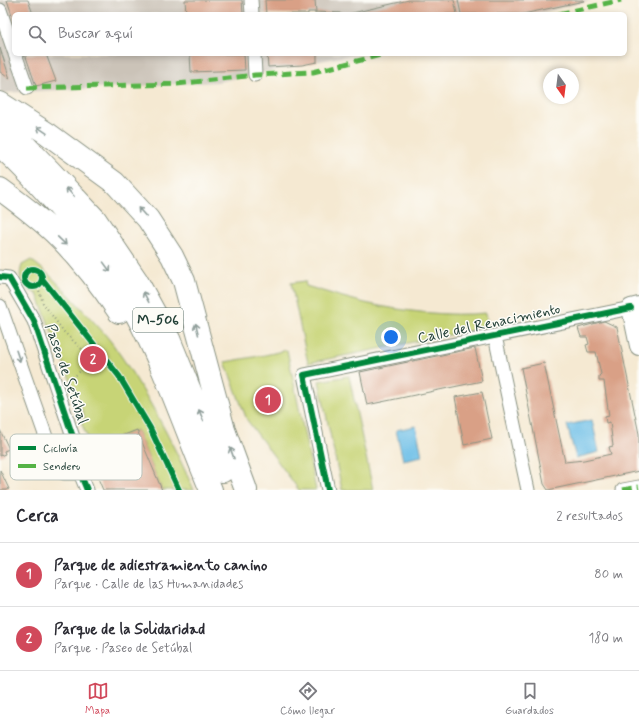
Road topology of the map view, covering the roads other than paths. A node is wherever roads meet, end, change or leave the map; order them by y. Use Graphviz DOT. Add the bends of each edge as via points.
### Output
graph roads {
  1 [pos="251,0"];
  2 [pos="0,10"];
  3 [pos="252,12"];
  4 [pos="12,45"];
  5 [pos="16,56"];
  6 [pos="254,56"];
  7 [pos="255,74"];
  8 [pos="27,88"];
  9 [pos="0,103"];
  10 [pos="0,123"];
  11 [pos="0,146"];
  12 [pos="44,177"];
  13 [pos="0,189"];
  14 [pos="0,277"];
  15 [pos="0,306"];
  16 [pos="635,307"];
  17 [pos="495,336"];
  18 [pos="639,346"];
  19 [pos="46,434"];
  20 [pos="72,434"];
  21 [pos="193,446"];
  22 [pos="83,480"];
  23 [pos="639,487"];
  24 [pos="88,490"];
  25 [pos="211,490"];
  26 [pos="231,490"];
  27 [pos="246,490"];
  28 [pos="328,490"];
  29 [pos="528,490"];
  30 [pos="623,490"];
  1 -- 3 [label="street"];
  2 -- 4 [label="street"];
  5 -- 8 [label="street"];
  6 -- 7 [label="street"];
  27 -- 9 [label="highway, one-way" via="224,430 184,281 172,256 148,219 115,183"];
  10 -- 12 [label="highway, M-506" via="17,138"];
  11 -- 12 [label="highway, M-506"];
  12 -- 21 [label="highway, M-506, one-way" via="135,311 163,370"];
  26 -- 12 [label="highway, M-506, one-way" via="168,339 137,281 95,219"];
  13 -- 21 [label="highway, one-way" via="36,216 77,256 107,294 133,332"];
  14 -- 20 [label="street, Paseo de Setúbal" via="9,278 34,321"];
  15 -- 19 [label="street, one-way"];
  16 -- 17 [label="street, Calle del Renacimiento"];
  16 -- 18 [label="main road"];
  17 -- 28 [label="street, Calle del Renacimiento" via="304,375"];
  17 -- 29 [label="street"];
  21 -- 25 [label="highway, M-506"];
  22 -- 24 [label="street, Paseo de Setúbal"];
  23 -- 30 [label="street"];
}
